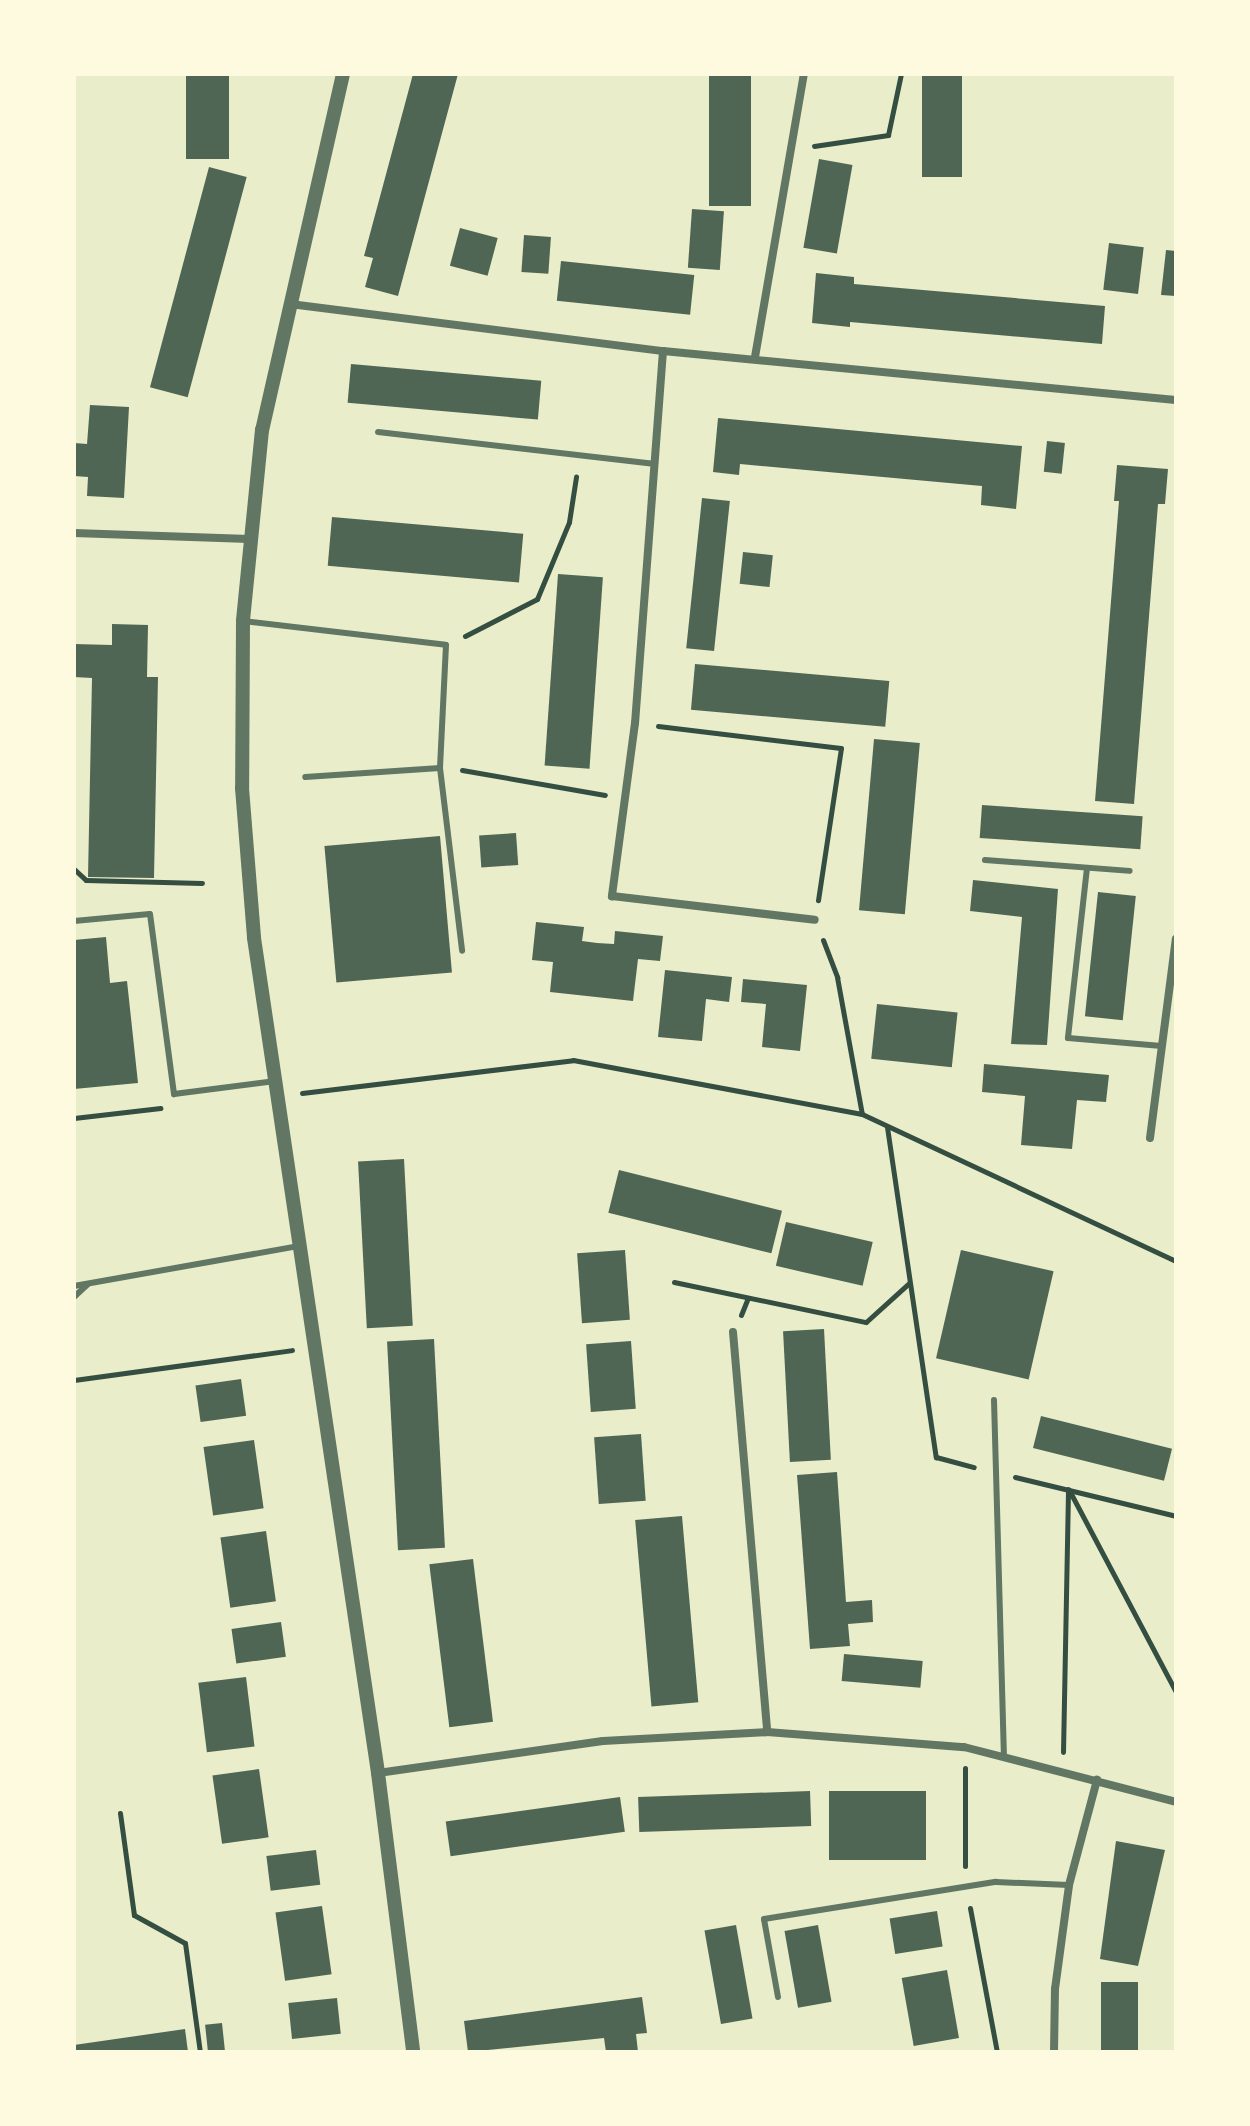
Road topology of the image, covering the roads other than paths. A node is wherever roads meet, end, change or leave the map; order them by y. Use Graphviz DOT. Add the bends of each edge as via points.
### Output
graph roads {
  1 [pos="343,74"];
  2 [pos="804,74"];
  3 [pos="290,304"];
  4 [pos="663,351"];
  5 [pos="755,357"];
  6 [pos="1176,400"];
  7 [pos="378,432"];
  8 [pos="653,464"];
  9 [pos="74,533"];
  10 [pos="249,539"];
  11 [pos="243,621"];
  12 [pos="441,767"];
  13 [pos="305,777"];
  14 [pos="985,860"];
  15 [pos="1087,868"];
  16 [pos="1130,871"];
  17 [pos="815,920"];
  18 [pos="74,921"];
  19 [pos="1176,939"];
  20 [pos="462,951"];
  21 [pos="1174,988"];
  22 [pos="1162,1046"];
  23 [pos="276,1088"];
  24 [pos="1150,1138"];
  25 [pos="299,1246"];
  26 [pos="90,1282"];
  27 [pos="74,1286"];
  28 [pos="74,1297"];
  29 [pos="733,1332"];
  30 [pos="994,1400"];
  31 [pos="767,1732"];
  32 [pos="1004,1755"];
  33 [pos="378,1773"];
  34 [pos="1097,1780"];
  35 [pos="1176,1802"];
  36 [pos="1069,1885"];
  37 [pos="778,1997"];
  38 [pos="413,2052"];
  39 [pos="1054,2052"];
  1 -- 3 [label="street"];
  2 -- 5 [label="street"];
  3 -- 4 [label="street"];
  3 -- 10 [label="street" via="262,430"];
  4 -- 5 [label="street"];
  4 -- 8 [label="street"];
  5 -- 6 [label="street"];
  7 -- 8 [label="lane"];
  8 -- 17 [label="street" via="635,723 612,896"];
  9 -- 10 [label="street"];
  10 -- 11 [label="street"];
  11 -- 12 [label="lane" via="446,645"];
  11 -- 23 [label="street" via="246,865"];
  12 -- 13 [label="lane"];
  12 -- 20 [label="lane"];
  14 -- 15 [label="lane"];
  15 -- 16 [label="lane"];
  15 -- 22 [label="lane" via="1068,1038"];
  18 -- 23 [label="lane" via="150,914 174,1094"];
  19 -- 21 [label="street"];
  21 -- 22 [label="street"];
  22 -- 24 [label="street"];
  23 -- 25 [label="street"];
  25 -- 26 [label="lane"];
  25 -- 33 [label="street"];
  26 -- 27 [label="lane"];
  26 -- 28 [label="lane"];
  29 -- 31 [label="street"];
  30 -- 32 [label="lane"];
  31 -- 32 [label="street" via="862,1736"];
  31 -- 33 [label="street" via="603,1741"];
  32 -- 34 [label="street"];
  33 -- 38 [label="street"];
  34 -- 35 [label="street"];
  34 -- 36 [label="street"];
  36 -- 37 [label="lane" via="996,1882 764,1919"];
  36 -- 39 [label="street" via="1055,1989"];
}
